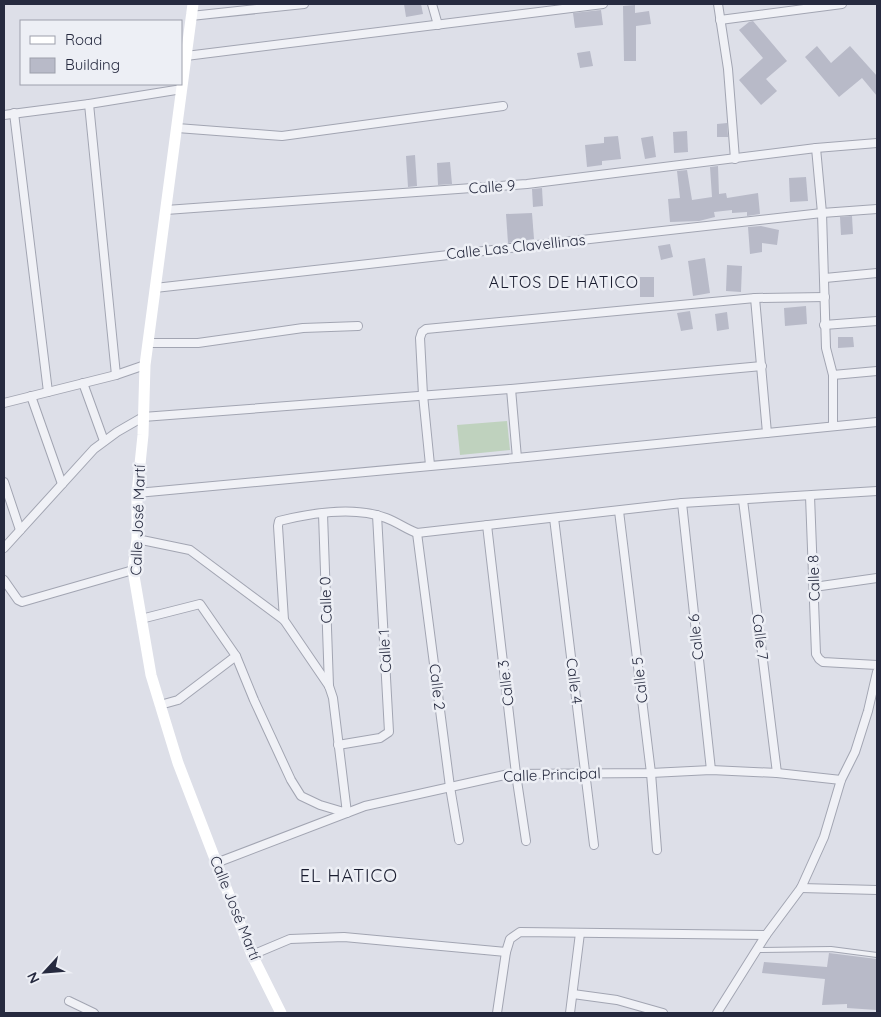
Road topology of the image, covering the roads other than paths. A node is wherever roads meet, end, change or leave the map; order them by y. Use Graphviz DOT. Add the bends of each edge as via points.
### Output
graph roads {
  1 [pos="193,4"];
  2 [pos="304,4"];
  3 [pos="432,4"];
  4 [pos="603,4"];
  5 [pos="718,4"];
  6 [pos="842,4"];
  7 [pos="191,16"];
  8 [pos="720,20"];
  9 [pos="438,24"];
  10 [pos="186,56"];
  11 [pos="182,89"];
  12 [pos="89,104"];
  13 [pos="503,106"];
  14 [pos="14,113"];
  15 [pos="4,114"];
  16 [pos="176,128"];
  17 [pos="877,143"];
  18 [pos="816,148"];
  19 [pos="735,158"];
  20 [pos="877,209"];
  21 [pos="166,210"];
  22 [pos="822,213"];
  23 [pos="877,273"];
  24 [pos="825,278"];
  25 [pos="155,288"];
  26 [pos="825,297"];
  27 [pos="755,298"];
  28 [pos="877,321"];
  29 [pos="824,325"];
  30 [pos="358,326"];
  31 [pos="148,343"];
  32 [pos="145,365"];
  33 [pos="762,366"];
  34 [pos="877,371"];
  35 [pos="116,375"];
  36 [pos="833,375"];
  37 [pos="83,383"];
  38 [pos="511,389"];
  39 [pos="48,392"];
  40 [pos="423,395"];
  41 [pos="31,396"];
  42 [pos="4,403"];
  43 [pos="143,417"];
  44 [pos="877,422"];
  45 [pos="833,426"];
  46 [pos="767,433"];
  47 [pos="104,441"];
  48 [pos="517,458"];
  49 [pos="430,465"];
  50 [pos="4,482"];
  51 [pos="62,484"];
  52 [pos="877,490"];
  53 [pos="137,493"];
  54 [pos="810,496"];
  55 [pos="743,500"];
  56 [pos="682,503"];
  57 [pos="619,510"];
  58 [pos="323,514"];
  59 [pos="377,515"];
  60 [pos="554,518"];
  61 [pos="487,525"];
  62 [pos="20,530"];
  63 [pos="417,533"];
  64 [pos="137,539"];
  65 [pos="4,548"];
  66 [pos="133,570"];
  67 [pos="877,578"];
  68 [pos="4,580"];
  69 [pos="814,587"];
  70 [pos="141,619"];
  71 [pos="284,620"];
  72 [pos="236,656"];
  73 [pos="877,665"];
  74 [pos="877,672"];
  75 [pos="329,686"];
  76 [pos="160,704"];
  77 [pos="338,745"];
  78 [pos="710,770"];
  79 [pos="651,773"];
  80 [pos="777,773"];
  81 [pos="516,774"];
  82 [pos="586,774"];
  83 [pos="841,780"];
  84 [pos="450,788"];
  85 [pos="347,813"];
  86 [pos="458,840"];
  87 [pos="526,841"];
  88 [pos="594,844"];
  89 [pos="657,850"];
  90 [pos="216,863"];
  91 [pos="800,888"];
  92 [pos="877,890"];
  93 [pos="580,933"];
  94 [pos="766,935"];
  95 [pos="756,950"];
  96 [pos="506,952"];
  97 [pos="252,955"];
  98 [pos="877,955"];
  99 [pos="573,994"];
  100 [pos="69,1001"];
  101 [pos="94,1013"];
  102 [pos="281,1013"];
  103 [pos="497,1013"];
  104 [pos="570,1013"];
  105 [pos="664,1013"];
  106 [pos="717,1013"];
  1 -- 7 [label="main road, Calle José Martí"];
  2 -- 7 [label="street"];
  3 -- 9 [label="street"];
  4 -- 9 [label="street"];
  5 -- 8 [label="street"];
  6 -- 8 [label="street"];
  7 -- 10 [label="main road, Calle José Martí"];
  8 -- 19 [label="street" via="728,69"];
  9 -- 10 [label="street"];
  10 -- 11 [label="main road, Calle José Martí"];
  11 -- 12 [label="street"];
  11 -- 16 [label="main road, Calle José Martí"];
  12 -- 14 [label="street"];
  12 -- 35 [label="street"];
  13 -- 16 [label="street" via="282,136"];
  14 -- 15 [label="street"];
  14 -- 39 [label="street"];
  16 -- 21 [label="main road, Calle José Martí"];
  17 -- 18 [label="street, Calle 9"];
  18 -- 19 [label="street, Calle 9"];
  18 -- 22 [label="street"];
  19 -- 21 [label="street, Calle 9" via="527,184"];
  20 -- 22 [label="street, Calle Las Clavellinas"];
  21 -- 25 [label="main road, Calle José Martí"];
  22 -- 24 [label="street"];
  22 -- 25 [label="street, Calle Las Clavellinas"];
  23 -- 24 [label="street"];
  24 -- 26 [label="street"];
  25 -- 31 [label="main road, Calle José Martí"];
  26 -- 27 [label="street"];
  26 -- 29 [label="street"];
  27 -- 33 [label="street"];
  27 -- 40 [label="street" via="426,329 420,338"];
  28 -- 29 [label="street"];
  29 -- 36 [label="street"];
  30 -- 31 [label="street" via="303,328 198,343"];
  31 -- 32 [label="main road, Calle José Martí"];
  32 -- 35 [label="street"];
  32 -- 43 [label="main road, Calle José Martí"];
  33 -- 38 [label="street"];
  33 -- 46 [label="street"];
  34 -- 36 [label="street"];
  35 -- 37 [label="street"];
  36 -- 45 [label="street"];
  37 -- 39 [label="street"];
  37 -- 47 [label="street"];
  38 -- 40 [label="street"];
  38 -- 48 [label="street"];
  39 -- 41 [label="street"];
  40 -- 43 [label="street"];
  40 -- 49 [label="street"];
  41 -- 42 [label="street"];
  41 -- 51 [label="street"];
  43 -- 47 [label="street"];
  43 -- 53 [label="main road, Calle José Martí"];
  44 -- 45 [label="street"];
  45 -- 46 [label="street"];
  46 -- 48 [label="street"];
  47 -- 51 [label="street"];
  48 -- 49 [label="street"];
  49 -- 53 [label="street"];
  50 -- 62 [label="street"];
  51 -- 62 [label="street"];
  52 -- 54 [label="street"];
  53 -- 64 [label="main road, Calle José Martí"];
  54 -- 55 [label="street"];
  54 -- 69 [label="street, Calle 8"];
  55 -- 56 [label="street"];
  55 -- 80 [label="street, Calle 7"];
  56 -- 57 [label="street"];
  56 -- 78 [label="street, Calle 6"];
  57 -- 60 [label="street"];
  57 -- 79 [label="street, Calle 5"];
  58 -- 59 [label="street" via="346,511"];
  58 -- 71 [label="street" via="280,521 278,526"];
  58 -- 75 [label="street, Calle 0"];
  59 -- 63 [label="street"];
  59 -- 77 [label="street, Calle 1" via="389,732 380,738"];
  60 -- 61 [label="street"];
  60 -- 82 [label="street, Calle 4"];
  61 -- 63 [label="street"];
  61 -- 81 [label="street, Calle 3"];
  62 -- 65 [label="street"];
  63 -- 84 [label="street, Calle 2"];
  64 -- 66 [label="main road, Calle José Martí"];
  64 -- 71 [label="street" via="190,550"];
  66 -- 68 [label="street" via="22,602"];
  66 -- 70 [label="main road, Calle José Martí"];
  67 -- 69 [label="street"];
  69 -- 73 [label="street, Calle 8" via="816,654 819,659 823,662"];
  70 -- 72 [label="street" via="200,604"];
  70 -- 76 [label="main road, Calle José Martí"];
  71 -- 75 [label="street"];
  72 -- 76 [label="street" via="178,700"];
  72 -- 85 [label="street" via="301,796"];
  74 -- 83 [label="street" via="855,752"];
  75 -- 77 [label="street"];
  76 -- 90 [label="main road, Calle José Martí" via="178,763"];
  77 -- 85 [label="street"];
  78 -- 79 [label="street, Calle Principal"];
  78 -- 80 [label="street, Calle Principal"];
  79 -- 82 [label="street, Calle Principal"];
  79 -- 89 [label="street, Calle 5"];
  80 -- 83 [label="street, Calle Principal"];
  81 -- 82 [label="street, Calle Principal"];
  81 -- 84 [label="street, Calle Principal"];
  81 -- 87 [label="street, Calle 3"];
  82 -- 88 [label="street, Calle 4"];
  83 -- 91 [label="street" via="824,837"];
  84 -- 85 [label="street, Calle Principal" via="365,806"];
  84 -- 86 [label="street, Calle 2"];
  85 -- 90 [label="street, Calle Principal"];
  90 -- 97 [label="main road, Calle José Martí"];
  91 -- 92 [label="street"];
  91 -- 94 [label="street"];
  93 -- 94 [label="street"];
  93 -- 96 [label="street" via="520,932 510,939"];
  93 -- 99 [label="street"];
  94 -- 95 [label="street"];
  95 -- 98 [label="lane" via="831,949"];
  95 -- 106 [label="street"];
  96 -- 97 [label="street" via="344,937 290,939"];
  96 -- 103 [label="street"];
  97 -- 102 [label="main road, Calle José Martí"];
  99 -- 104 [label="street"];
  99 -- 105 [label="street" via="617,1000"];
  100 -- 101 [label="street"];
}
